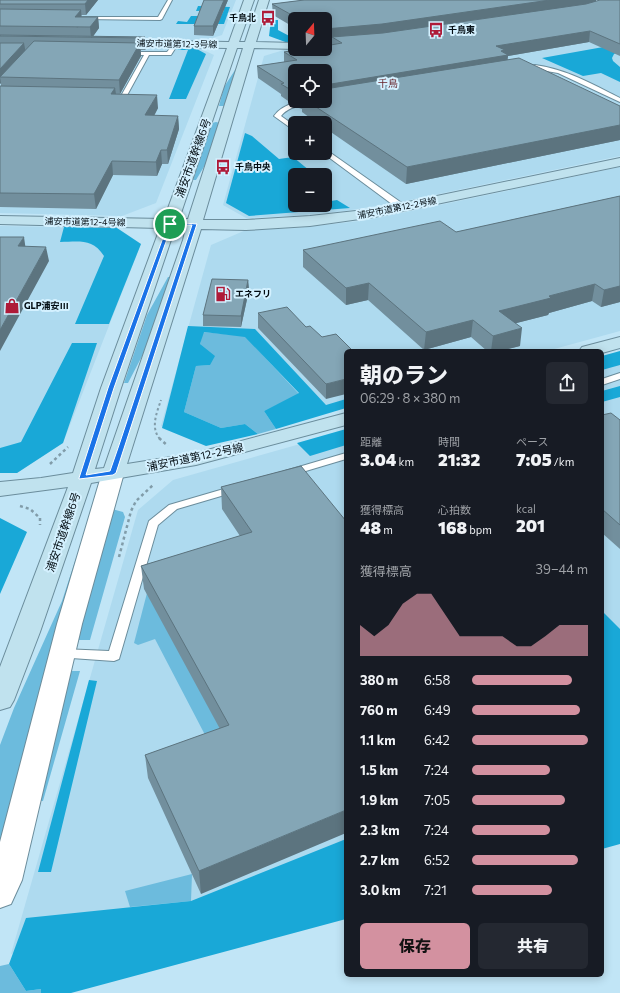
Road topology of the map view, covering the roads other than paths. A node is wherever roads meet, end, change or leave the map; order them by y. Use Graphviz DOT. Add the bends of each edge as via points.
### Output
graph roads {
  1 [pos="170,0"];
  2 [pos="249,0"];
  3 [pos="264,0"];
  4 [pos="76,18"];
  5 [pos="370,41"];
  6 [pos="104,43"];
  7 [pos="175,44"];
  8 [pos="332,44"];
  9 [pos="234,45"];
  10 [pos="251,45"];
  11 [pos="288,46"];
  12 [pos="118,53"];
  13 [pos="148,53"];
  14 [pos="514,69"];
  15 [pos="108,97"];
  16 [pos="620,100"];
  17 [pos="288,107"];
  18 [pos="288,124"];
  19 [pos="332,156"];
  20 [pos="620,162"];
  21 [pos="403,208"];
  22 [pos="0,220"];
  23 [pos="170,224"];
  24 [pos="195,224"];
  25 [pos="620,342"];
  26 [pos="595,349"];
  27 [pos="620,376"];
  28 [pos="604,381"];
  29 [pos="344,419"];
  30 [pos="344,457"];
  31 [pos="113,473"];
  32 [pos="278,476"];
  33 [pos="82,478"];
  34 [pos="248,485"];
  35 [pos="0,489"];
  36 [pos="62,654"];
  37 [pos="0,700"];
  38 [pos="0,894"];
  1 -- 4 [label="lane" via="160,19"];
  2 -- 9 [label="street, 浦安市道幹線6号"];
  3 -- 10 [label="street, 浦安市道幹線6号"];
  5 -- 8 [label="street"];
  6 -- 7 [label="street, 浦安市道第12-3号線"];
  7 -- 9 [label="street, 浦安市道第12-3号線"];
  7 -- 13 [label="lane" via="169,54"];
  9 -- 10 [label="street, 浦安市道第12-3号線"];
  9 -- 23 [label="street, 浦安市道幹線6号"];
  10 -- 11 [label="street, 浦安市道第12-3号線"];
  10 -- 24 [label="street, 浦安市道幹線6号"];
  12 -- 13 [label="lane"];
  13 -- 15 [label="lane" via="123,98"];
  14 -- 16 [label="lane" via="530,66 555,70"];
  17 -- 18 [label="lane" via="277,116"];
  19 -- 21 [label="lane"];
  20 -- 21 [label="street, 浦安市道第12-2号線"];
  21 -- 24 [label="street, 浦安市道第12-2号線" via="354,217 310,221 246,225"];
  22 -- 23 [label="street, 浦安市道第12-4号線"];
  23 -- 24 [label="street, 浦安市道第12-2号線"];
  23 -- 33 [label="street, 浦安市道幹線6号" via="111,388"];
  24 -- 31 [label="street"];
  25 -- 26 [label="street"];
  27 -- 28 [label="lane"];
  29 -- 31 [label="street, 浦安市道第12-2号線" via="196,459"];
  30 -- 32 [label="lane"];
  31 -- 33 [label="street, 浦安市道第12-2号線"];
  31 -- 36 [label="street"];
  33 -- 35 [label="street, 浦安市道第12-2号線"];
  33 -- 37 [label="street, 浦安市道幹線6号"];
  34 -- 36 [label="lane" via="173,506 153,524 114,656"];
  36 -- 38 [label="street" via="6,880"];
}
